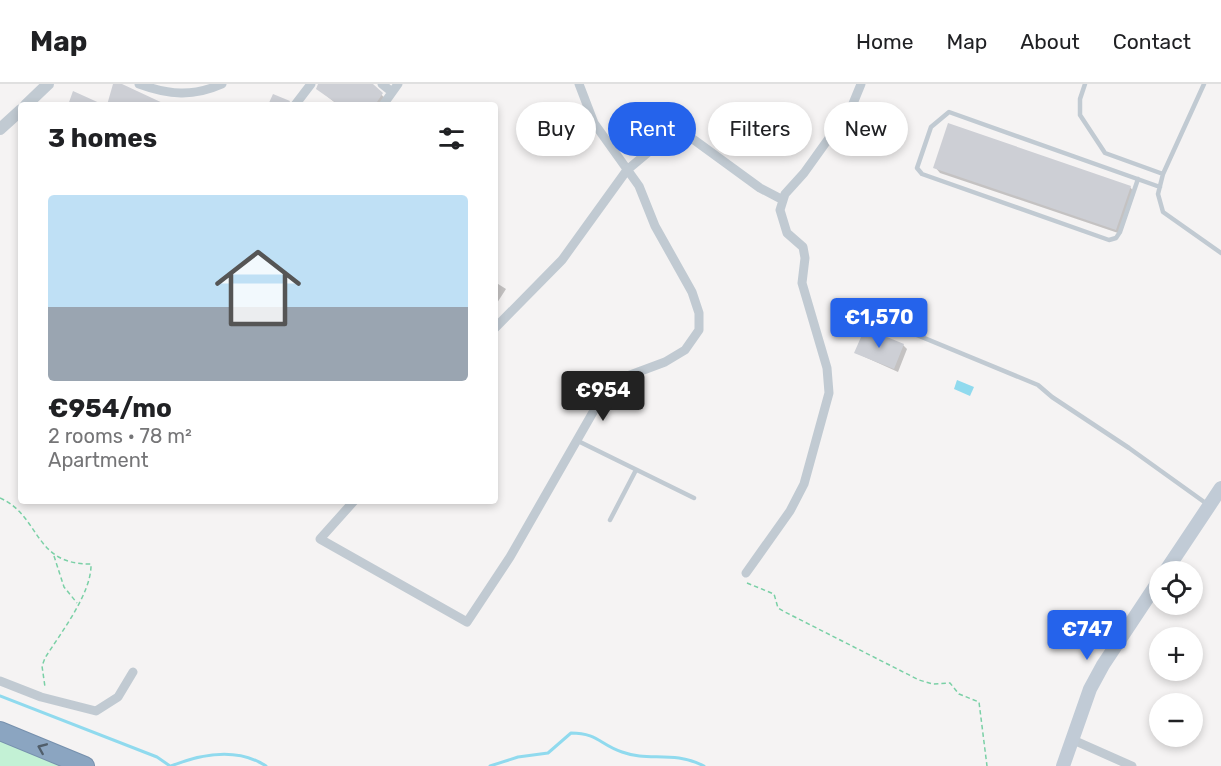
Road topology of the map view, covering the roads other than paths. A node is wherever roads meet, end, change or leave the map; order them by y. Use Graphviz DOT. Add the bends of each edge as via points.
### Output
graph roads {
  1 [pos="48,84"];
  2 [pos="140,84"];
  3 [pos="222,84"];
  4 [pos="311,84"];
  5 [pos="382,84"];
  6 [pos="579,84"];
  7 [pos="861,84"];
  8 [pos="1085,84"];
  9 [pos="1204,84"];
  10 [pos="395,88"];
  11 [pos="30,102"];
  12 [pos="297,102"];
  13 [pos="385,102"];
  14 [pos="18,116"];
  15 [pos="0,129"];
  16 [pos="627,170"];
  17 [pos="1163,174"];
  18 [pos="1138,179"];
  19 [pos="1160,187"];
  20 [pos="783,201"];
  21 [pos="1221,253"];
  22 [pos="854,309"];
  23 [pos="498,325"];
  24 [pos="578,441"];
  25 [pos="636,470"];
  26 [pos="1221,488"];
  27 [pos="694,498"];
  28 [pos="351,504"];
  29 [pos="1209,506"];
  30 [pos="610,520"];
  31 [pos="1172,561"];
  32 [pos="746,573"];
  33 [pos="1149,595"];
  34 [pos="133,672"];
  35 [pos="0,681"];
  36 [pos="0,731"];
  37 [pos="1071,739"];
  38 [pos="85,766"];
  39 [pos="1063,766"];
  40 [pos="1132,766"];
  1 -- 11 [label="street"];
  2 -- 3 [label="street" via="163,93 182,94"];
  4 -- 12 [label="street"];
  5 -- 10 [label="street"];
  6 -- 16 [label="street" via="594,123"];
  7 -- 20 [label="street" via="852,106"];
  8 -- 17 [label="lane" via="1080,115 1105,153"];
  9 -- 17 [label="lane"];
  10 -- 13 [label="street"];
  14 -- 15 [label="street"];
  16 -- 20 [label="street" via="670,134 681,132"];
  16 -- 23 [label="street" via="562,260"];
  16 -- 24 [label="street" via="693,292 699,330 685,350 675,356 614,381"];
  17 -- 19 [label="lane"];
  18 -- 18 [label="lane" via="949,112 931,127 917,168 922,174 1109,240 1120,232"];
  18 -- 19 [label="lane"];
  19 -- 21 [label="lane" via="1160,206 1167,216"];
  20 -- 32 [label="street" via="783,225 803,247 802,283 827,368 829,393 804,484 790,512"];
  22 -- 29 [label="lane" via="1038,384 1052,398"];
  24 -- 25 [label="lane"];
  24 -- 28 [label="street" via="467,622 320,539"];
  25 -- 27 [label="lane"];
  25 -- 30 [label="lane"];
  26 -- 29 [label="main road"];
  29 -- 31 [label="main road"];
  33 -- 37 [label="main road" via="1102,665"];
  34 -- 35 [label="street" via="118,697 96,711 41,697"];
  38 -- 36 [label="highway, one-way"];
  37 -- 39 [label="main road"];
  37 -- 40 [label="street"];
}
